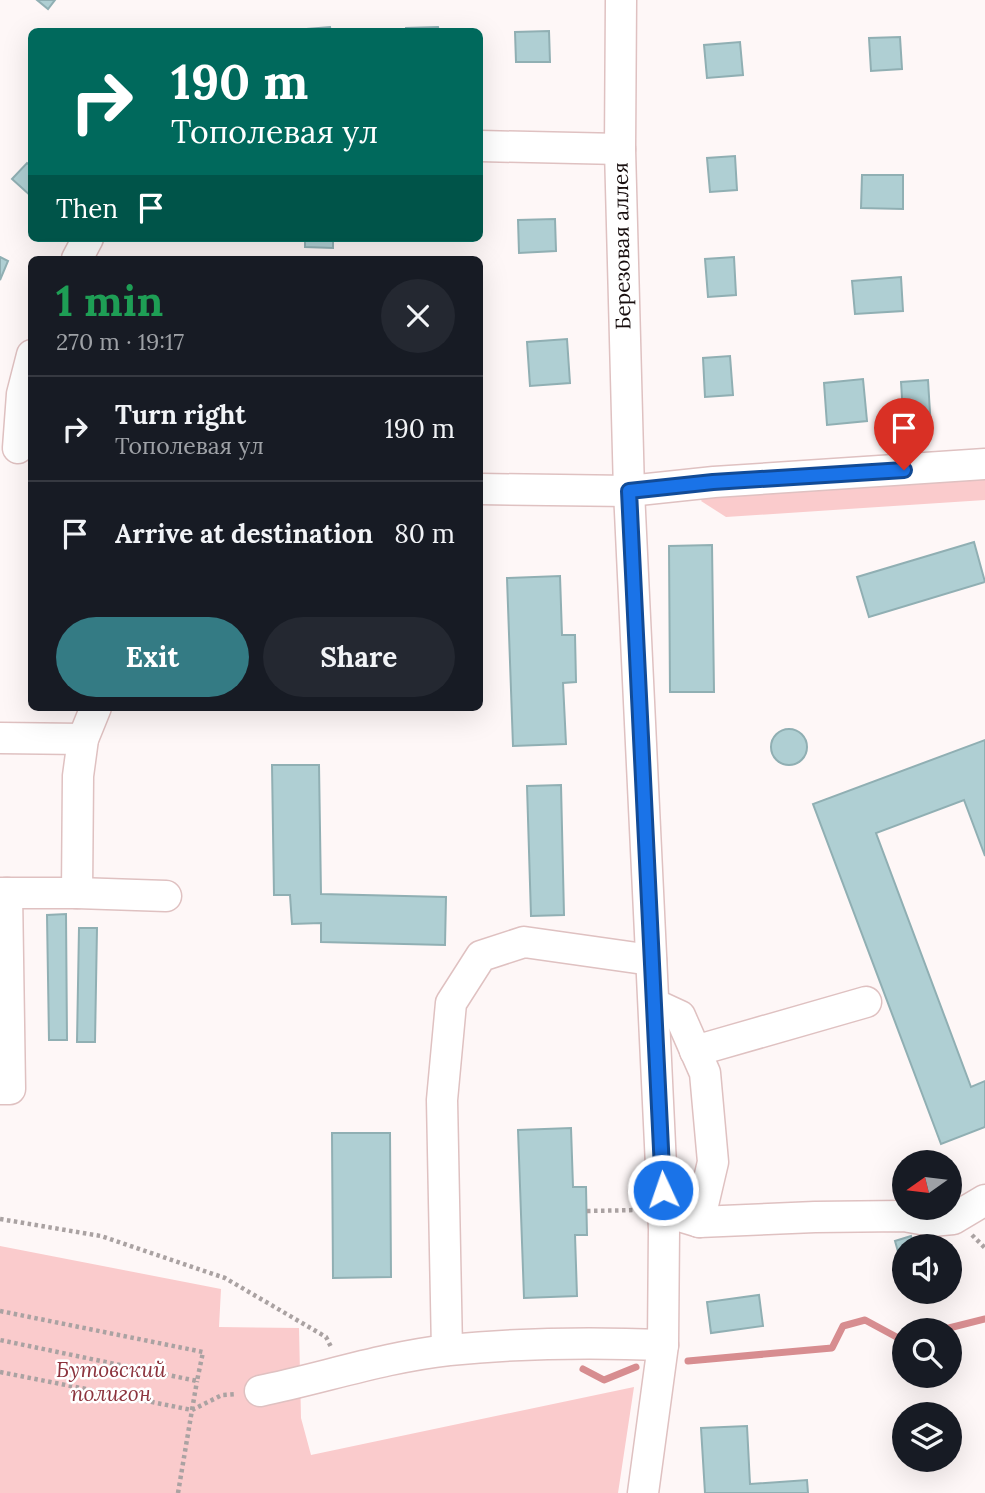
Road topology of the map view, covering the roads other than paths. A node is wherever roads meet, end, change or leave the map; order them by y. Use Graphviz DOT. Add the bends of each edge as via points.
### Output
graph roads {
  1 [pos="621,0"];
  2 [pos="483,146"];
  3 [pos="620,149"];
  4 [pos="28,371"];
  5 [pos="17,447"];
  6 [pos="985,464"];
  7 [pos="483,489"];
  8 [pos="629,491"];
  9 [pos="94,711"];
  10 [pos="0,738"];
  11 [pos="83,739"];
  12 [pos="3,893"];
  13 [pos="77,893"];
  14 [pos="166,896"];
  15 [pos="651,960"];
  16 [pos="866,1002"];
  17 [pos="654,1004"];
  18 [pos="695,1051"];
  19 [pos="0,1089"];
  20 [pos="985,1200"];
  21 [pos="658,1219"];
  22 [pos="699,1222"];
  23 [pos="663,1345"];
  24 [pos="447,1350"];
  25 [pos="260,1391"];
  26 [pos="643,1493"];
  1 -- 3 [label="street, Березовая аллея"];
  2 -- 3 [label="street"];
  3 -- 8 [label="street, Березовая аллея"];
  4 -- 5 [label="street"];
  6 -- 8 [label="street"];
  7 -- 8 [label="street"];
  8 -- 15 [label="street, Березовая аллея"];
  9 -- 11 [label="street"];
  10 -- 11 [label="street"];
  11 -- 13 [label="street" via="78,776"];
  12 -- 13 [label="street"];
  12 -- 19 [label="street" via="10,1089"];
  13 -- 14 [label="street"];
  15 -- 17 [label="street, Березовая аллея"];
  15 -- 24 [label="street" via="524,942 481,956 451,1003 442,1100"];
  16 -- 18 [label="street"];
  17 -- 18 [label="street" via="680,1016"];
  17 -- 21 [label="street, Березовая аллея"];
  18 -- 22 [label="street" via="705,1073 713,1162"];
  20 -- 22 [label="street" via="953,1219 932,1221 891,1216"];
  21 -- 22 [label="street" via="677,1216"];
  21 -- 23 [label="street, Березовая аллея"];
  23 -- 24 [label="street" via="586,1341"];
  23 -- 26 [label="street, Березовая аллея"];
  24 -- 25 [label="street"];
}
